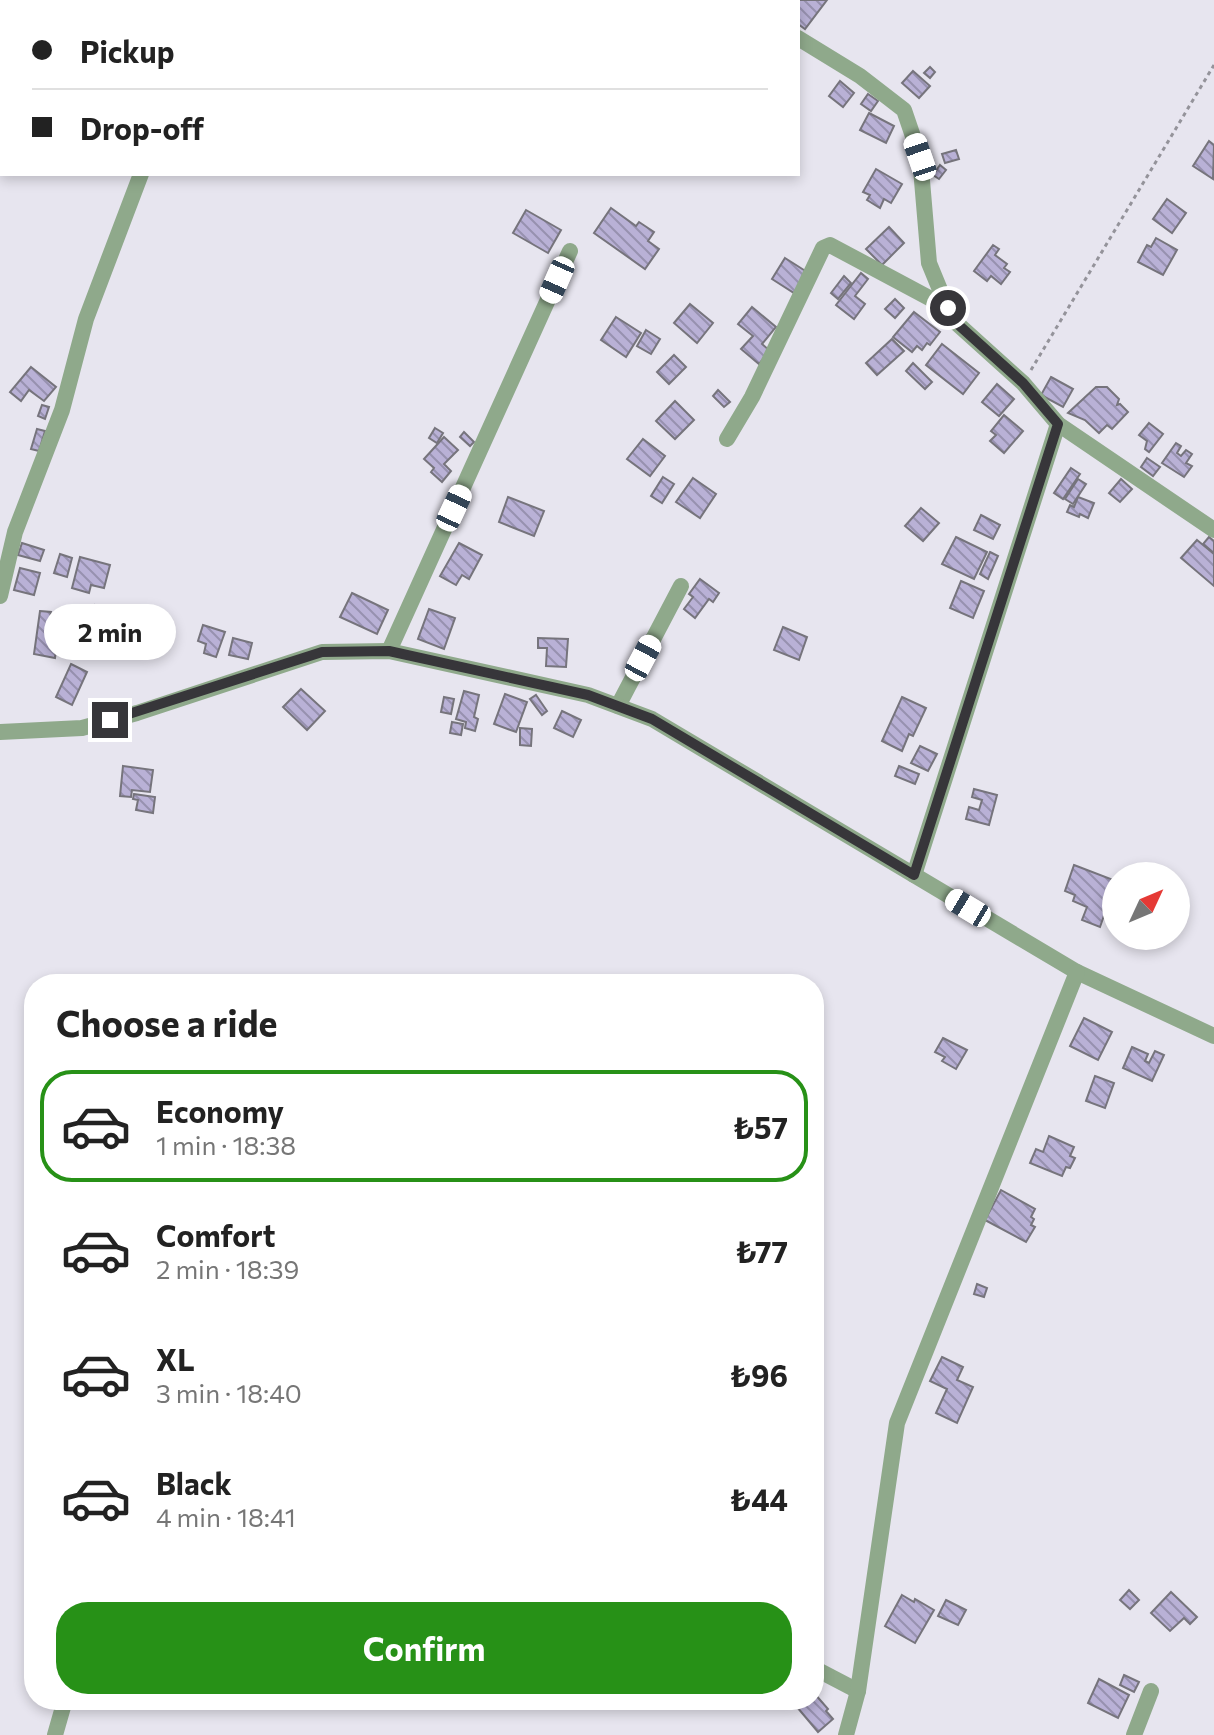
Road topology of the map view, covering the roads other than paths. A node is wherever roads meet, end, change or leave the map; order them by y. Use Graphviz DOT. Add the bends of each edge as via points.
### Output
graph roads {
  1 [pos="800,39"];
  2 [pos="140,176"];
  3 [pos="570,251"];
  4 [pos="948,308"];
  5 [pos="1058,424"];
  6 [pos="727,439"];
  7 [pos="1214,530"];
  8 [pos="681,586"];
  9 [pos="0,596"];
  10 [pos="389,651"];
  11 [pos="618,706"];
  12 [pos="0,732"];
  13 [pos="914,875"];
  14 [pos="1077,972"];
  15 [pos="1214,1036"];
  16 [pos="824,1673"];
  17 [pos="858,1691"];
  18 [pos="1151,1691"];
  19 [pos="62,1710"];
  20 [pos="55,1735"];
  21 [pos="846,1735"];
  22 [pos="1134,1735"];
  1 -- 4 [label="street" via="904,110 920,157 929,263"];
  2 -- 9 [label="street" via="86,319 62,410 15,532"];
  3 -- 10 [label="street"];
  4 -- 5 [label="street" via="952,319 1023,383"];
  4 -- 6 [label="street" via="830,245 823,248"];
  5 -- 7 [label="street"];
  5 -- 13 [label="street"];
  8 -- 11 [label="street"];
  10 -- 11 [label="street"];
  10 -- 12 [label="street" via="322,652 82,728"];
  11 -- 13 [label="street" via="652,719"];
  13 -- 14 [label="street"];
  14 -- 15 [label="street"];
  14 -- 17 [label="street" via="897,1423"];
  16 -- 17 [label="street"];
  17 -- 21 [label="street"];
  18 -- 22 [label="street"];
  19 -- 20 [label="street"];
}
